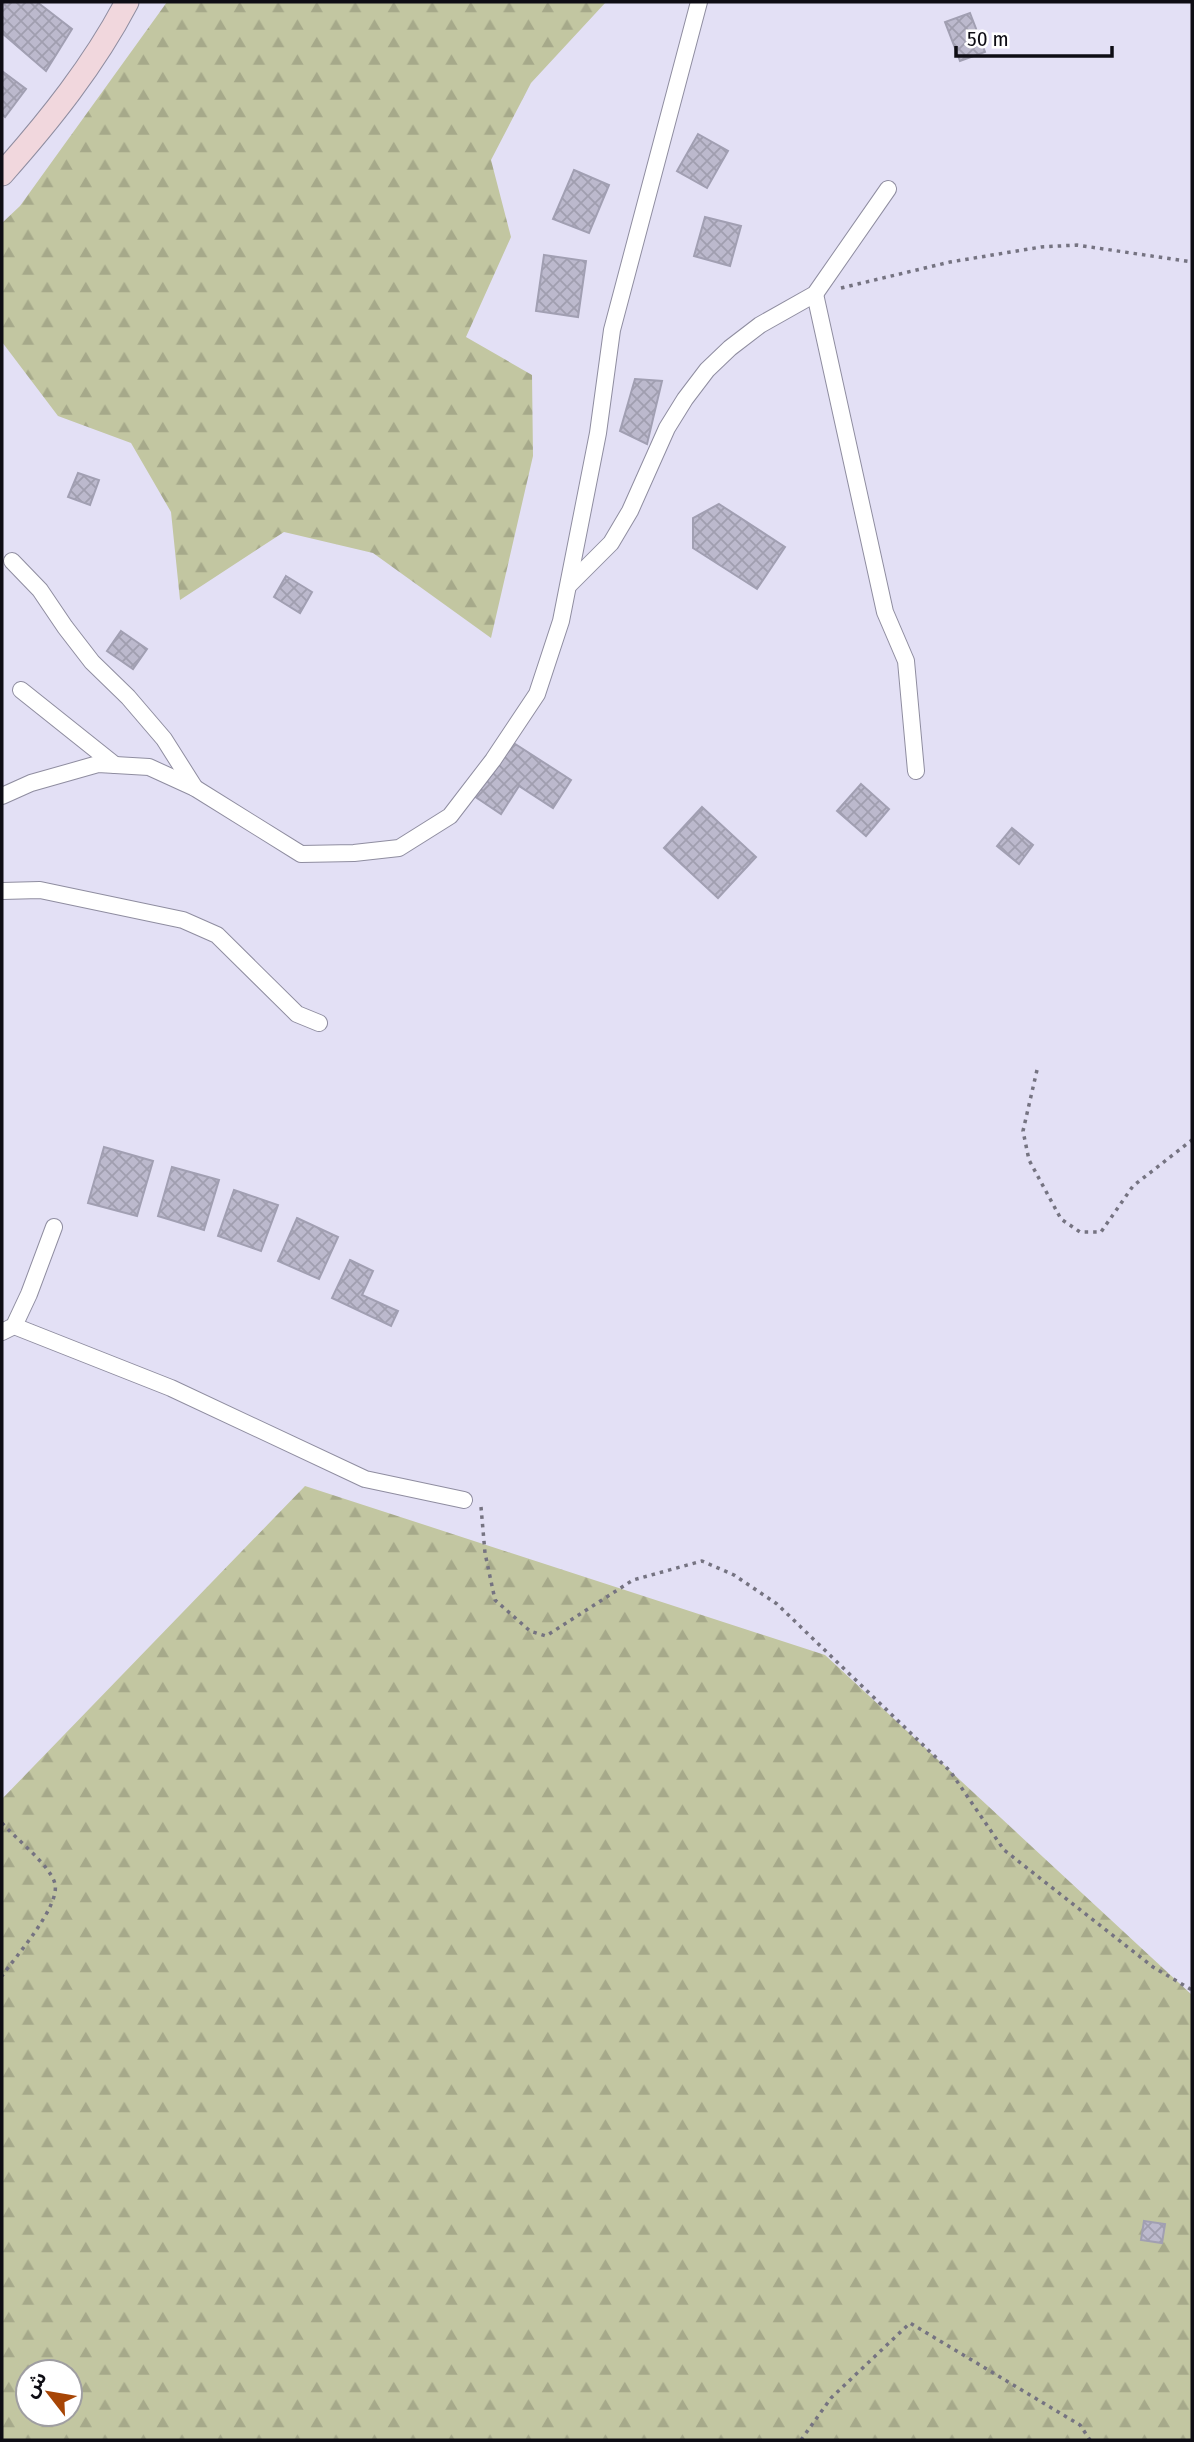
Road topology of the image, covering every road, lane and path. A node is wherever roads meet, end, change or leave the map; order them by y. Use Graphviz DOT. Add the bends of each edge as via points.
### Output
graph roads {
  1 [pos="127,2"];
  2 [pos="699,2"];
  3 [pos="2,174"];
  4 [pos="888,189"];
  5 [pos="1192,262"];
  6 [pos="815,294"];
  7 [pos="12,561"];
  8 [pos="570,584"];
  9 [pos="21,690"];
  10 [pos="115,765"];
  11 [pos="916,771"];
  12 [pos="195,788"];
  13 [pos="2,796"];
  14 [pos="2,891"];
  15 [pos="319,1023"];
  16 [pos="1037,1070"];
  17 [pos="1192,1140"];
  18 [pos="54,1227"];
  19 [pos="8,1329"];
  20 [pos="464,1500"];
  21 [pos="2,1824"];
  22 [pos="2,1976"];
  23 [pos="1192,1990"];
  24 [pos="801,2440"];
  25 [pos="1090,2440"];
  1 -- 3 [label="street" via="50,120"];
  2 -- 8 [label="street" via="612,330"];
  4 -- 6 [label="street"];
  5 -- 6 [label="path" via="1077,245 1041,247 950,262"];
  6 -- 8 [label="street" via="760,325 707,370 667,428 611,543"];
  6 -- 11 [label="street" via="885,612 906,661"];
  7 -- 12 [label="street" via="40,590 92,662 164,739"];
  8 -- 12 [label="street" via="537,694 450,816 399,848 301,854"];
  9 -- 10 [label="street"];
  10 -- 12 [label="street" via="149,767"];
  10 -- 13 [label="street" via="98,764"];
  14 -- 15 [label="street" via="40,890 183,920 217,935 297,1014"];
  16 -- 17 [label="path" via="1023,1131 1029,1160 1061,1219 1080,1232 1101,1232 1133,1186"];
  18 -- 19 [label="street" via="29,1294"];
  19 -- 20 [label="street" via="171,1388 365,1479"];
  20 -- 23 [label="path" via="482,1507 495,1600 538,1634 547,1636 633,1580 702,1561 734,1575 777,1604 950,1771 1004,1850 1153,1967"];
  21 -- 22 [label="path" via="55,1884 49,1910"];
  24 -- 25 [label="path" via="831,2398 910,2323 1080,2425"];
}
